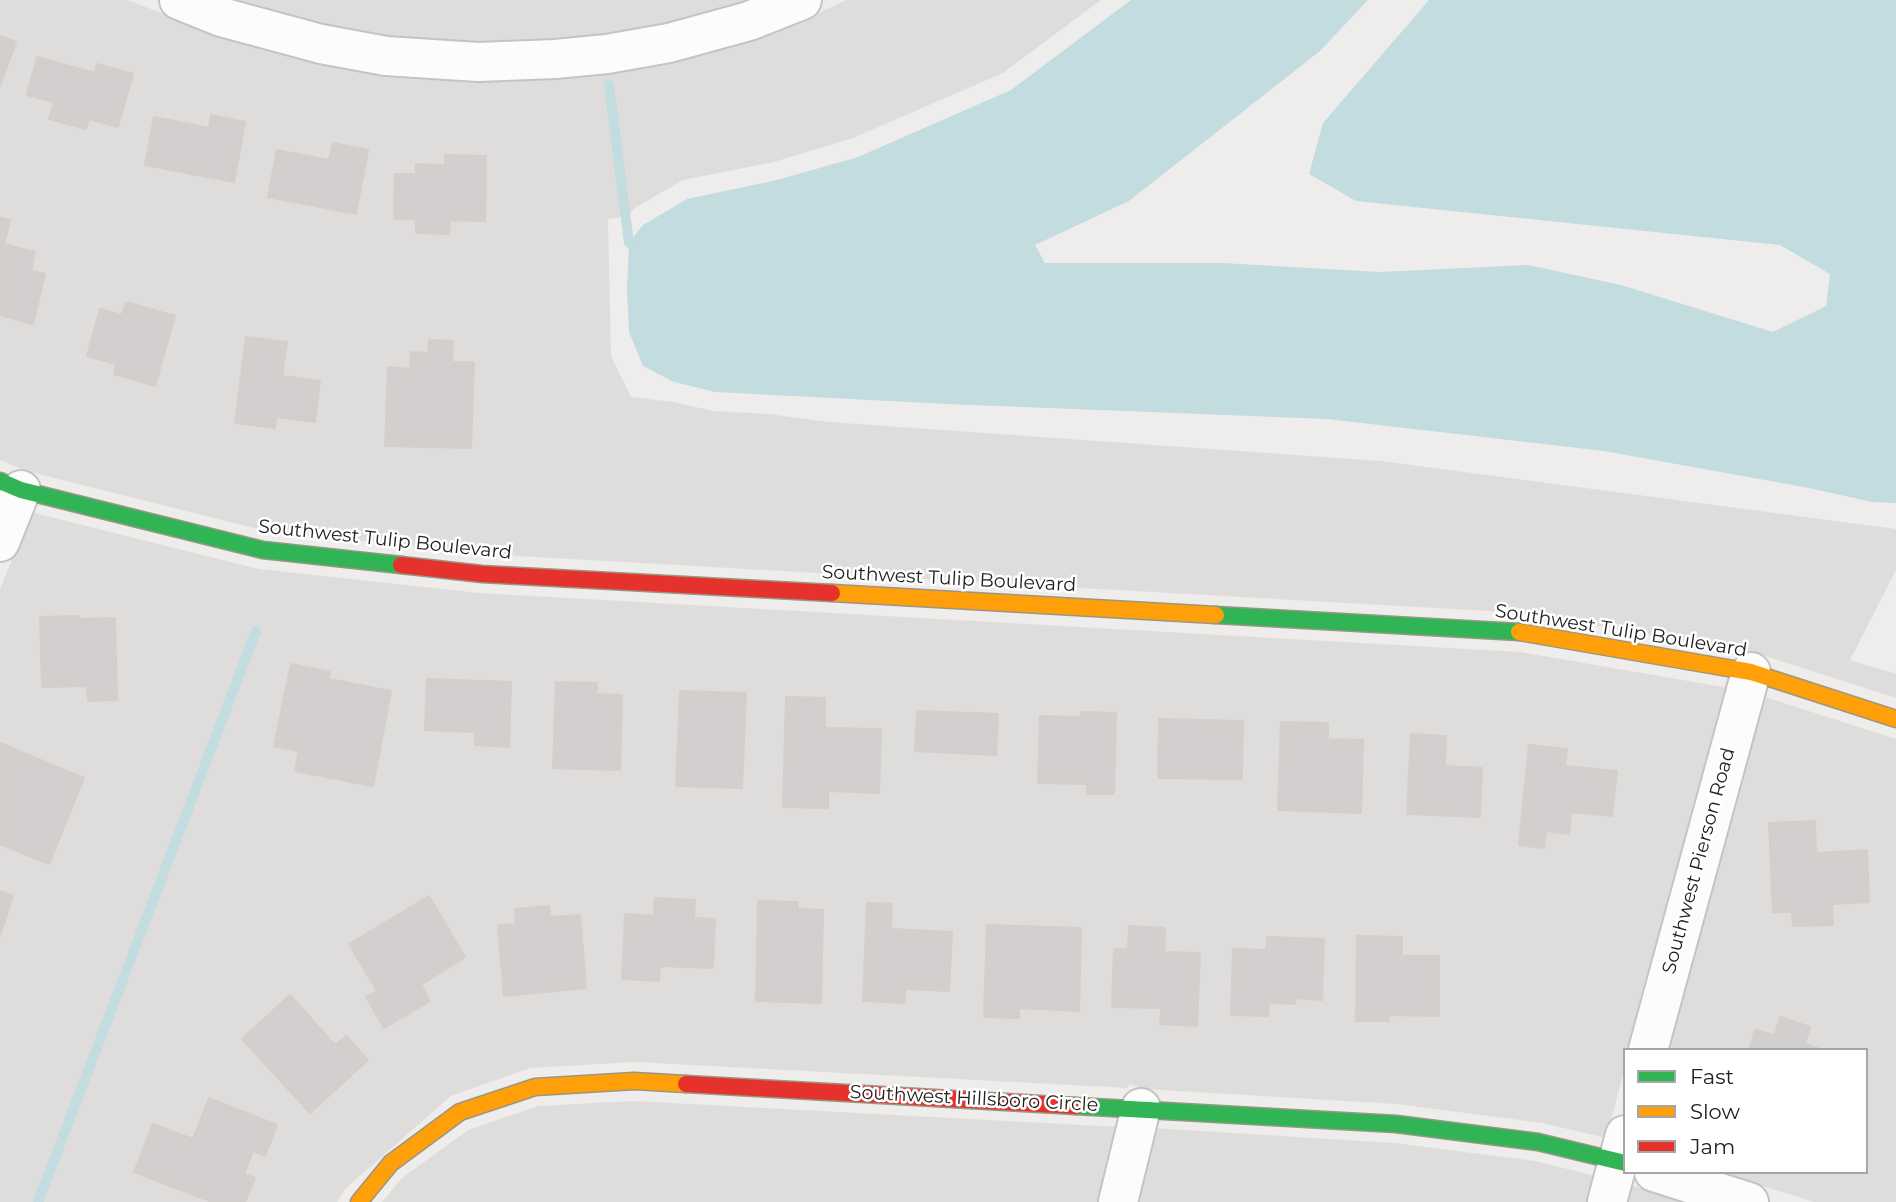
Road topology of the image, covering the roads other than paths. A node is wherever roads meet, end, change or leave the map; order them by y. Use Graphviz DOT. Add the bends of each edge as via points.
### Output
graph roads {
  1 [pos="179,0"];
  2 [pos="802,0"];
  3 [pos="11,485"];
  4 [pos="0,542"];
  5 [pos="1751,672"];
  6 [pos="1896,719"];
  7 [pos="1649,1048"];
  8 [pos="1141,1108"];
  9 [pos="1622,1153"];
  10 [pos="1660,1174"];
  11 [pos="359,1202"];
  12 [pos="1118,1202"];
  13 [pos="1607,1202"];
  14 [pos="1749,1202"];
  1 -- 2 [label="street" via="221,17 321,44 386,56 478,62 607,54 669,43 749,21"];
  3 -- 4 [label="street"];
  3 -- 5 [label="street, Southwest Tulip Boulevard" via="264,550 468,572 1522,632"];
  5 -- 6 [label="street, Southwest Tulip Boulevard"];
  5 -- 7 [label="street, Southwest Pierson Road"];
  8 -- 9 [label="street, Southwest Hillsboro Circle" via="1396,1124"];
  8 -- 11 [label="street, Southwest Hillsboro Circle" via="634,1081 535,1087 460,1112 391,1163"];
  8 -- 12 [label="street"];
  9 -- 13 [label="street"];
  10 -- 14 [label="street"];
}
